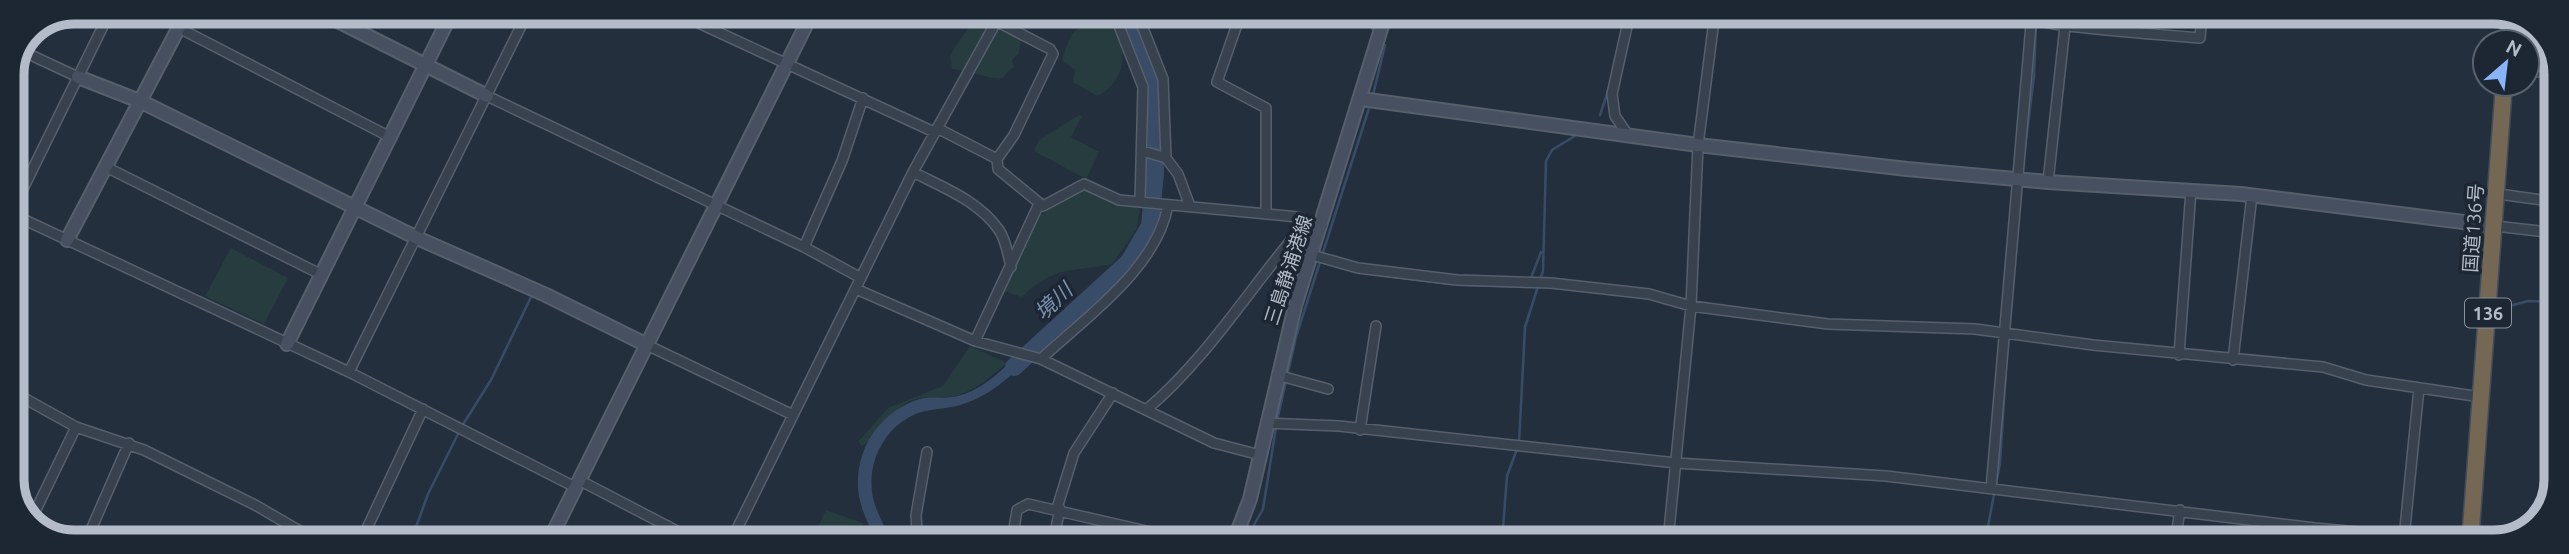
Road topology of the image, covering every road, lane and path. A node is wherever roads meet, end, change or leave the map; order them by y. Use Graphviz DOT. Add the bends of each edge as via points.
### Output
graph roads {
  1 [pos="104,24"];
  2 [pos="181,24"];
  3 [pos="343,24"];
  4 [pos="446,24"];
  5 [pos="522,24"];
  6 [pos="701,24"];
  7 [pos="806,24"];
  8 [pos="994,24"];
  9 [pos="1009,24"];
  10 [pos="1118,24"];
  11 [pos="1141,24"];
  12 [pos="1237,24"];
  13 [pos="1385,24"];
  14 [pos="1628,24"];
  15 [pos="1714,24"];
  16 [pos="2031,24"];
  17 [pos="2057,24"];
  18 [pos="2201,24"];
  19 [pos="2065,26"];
  20 [pos="179,28"];
  21 [pos="29,54"];
  22 [pos="786,62"];
  23 [pos="425,66"];
  24 [pos="78,77"];
  25 [pos="487,96"];
  26 [pos="863,98"];
  27 [pos="2504,98"];
  28 [pos="2513,98"];
  29 [pos="1368,100"];
  30 [pos="142,102"];
  31 [pos="936,130"];
  32 [pos="1629,135"];
  33 [pos="390,136"];
  34 [pos="1698,145"];
  35 [pos="1145,151"];
  36 [pos="1165,157"];
  37 [pos="997,159"];
  38 [pos="106,167"];
  39 [pos="913,172"];
  40 [pos="2020,179"];
  41 [pos="2048,182"];
  42 [pos="25,185"];
  43 [pos="2191,190"];
  44 [pos="2252,195"];
  45 [pos="2506,195"];
  46 [pos="2544,200"];
  47 [pos="1143,202"];
  48 [pos="1039,204"];
  49 [pos="1165,204"];
  50 [pos="716,205"];
  51 [pos="1190,206"];
  52 [pos="354,208"];
  53 [pos="1266,214"];
  54 [pos="25,219"];
  55 [pos="1307,220"];
  56 [pos="1322,226"];
  57 [pos="2499,226"];
  58 [pos="2544,232"];
  59 [pos="415,237"];
  60 [pos="67,240"];
  61 [pos="804,247"];
  62 [pos="1312,255"];
  63 [pos="1011,267"];
  64 [pos="320,274"];
  65 [pos="861,278"];
  66 [pos="856,289"];
  67 [pos="1691,306"];
  68 [pos="1376,327"];
  69 [pos="2004,333"];
  70 [pos="975,341"];
  71 [pos="287,344"];
  72 [pos="647,345"];
  73 [pos="2179,355"];
  74 [pos="1039,358"];
  75 [pos="2233,360"];
  76 [pos="349,372"];
  77 [pos="1278,375"];
  78 [pos="1328,388"];
  79 [pos="2419,388"];
  80 [pos="1113,393"];
  81 [pos="2481,397"];
  82 [pos="25,399"];
  83 [pos="423,409"];
  84 [pos="1146,410"];
  85 [pos="793,415"];
  86 [pos="1266,423"];
  87 [pos="76,427"];
  88 [pos="1360,430"];
  89 [pos="130,443"];
  90 [pos="927,452"];
  91 [pos="1260,455"];
  92 [pos="1676,463"];
  93 [pos="577,483"];
  94 [pos="1991,489"];
  95 [pos="1058,509"];
  96 [pos="36,510"];
  97 [pos="2180,510"];
  98 [pos="668,526"];
  99 [pos="91,530"];
  100 [pos="298,530"];
  101 [pos="366,530"];
  102 [pos="554,530"];
  103 [pos="666,530"];
  104 [pos="675,530"];
  105 [pos="736,530"];
  106 [pos="917,530"];
  107 [pos="1014,530"];
  108 [pos="1055,530"];
  109 [pos="1145,530"];
  110 [pos="1238,530"];
  111 [pos="1669,530"];
  112 [pos="2177,530"];
  113 [pos="2340,530"];
  114 [pos="2405,530"];
  115 [pos="2471,530"];
  116 [pos="2481,530"];
  1 -- 24 [label="street"];
  2 -- 20 [label="street"];
  3 -- 23 [label="street"];
  4 -- 23 [label="street"];
  5 -- 25 [label="street"];
  6 -- 22 [label="street"];
  7 -- 22 [label="street"];
  8 -- 31 [label="street"];
  9 -- 37 [label="street" via="1053,54 1014,135"];
  10 -- 35 [label="street" via="1141,79"];
  11 -- 36 [label="street" via="1163,79"];
  12 -- 53 [label="street" via="1217,82 1266,108"];
  13 -- 29 [label="street, 三島静浦港線"];
  14 -- 32 [label="street" via="1612,94 1615,116"];
  15 -- 34 [label="street"];
  16 -- 40 [label="street"];
  17 -- 19 [label="street"];
  18 -- 19 [label="street" via="2200,38"];
  19 -- 41 [label="street"];
  20 -- 30 [label="street"];
  20 -- 33 [label="street"];
  21 -- 24 [label="street"];
  22 -- 26 [label="street"];
  22 -- 50 [label="street"];
  23 -- 25 [label="street"];
  23 -- 33 [label="street"];
  24 -- 30 [label="street"];
  24 -- 42 [label="street"];
  25 -- 50 [label="street"];
  25 -- 59 [label="street"];
  26 -- 31 [label="street"];
  26 -- 61 [label="street" via="842,161"];
  27 -- 57 [label="highway, 国道136号 / 136"];
  28 -- 45 [label="highway, 国道136号 / 136"];
  29 -- 32 [label="street"];
  29 -- 56 [label="street, 三島静浦港線"];
  30 -- 38 [label="street"];
  30 -- 52 [label="street"];
  31 -- 37 [label="street"];
  31 -- 39 [label="street"];
  32 -- 34 [label="street"];
  33 -- 52 [label="street"];
  34 -- 40 [label="street"];
  34 -- 67 [label="street"];
  35 -- 36 [label="street"];
  35 -- 47 [label="street"];
  36 -- 51 [label="street" via="1178,174"];
  37 -- 48 [label="street" via="998,169"];
  38 -- 60 [label="street"];
  38 -- 64 [label="street"];
  39 -- 63 [label="street" via="960,195 989,219 1003,238"];
  39 -- 65 [label="street"];
  40 -- 41 [label="street"];
  40 -- 69 [label="street"];
  41 -- 43 [label="street"];
  43 -- 44 [label="street"];
  43 -- 73 [label="street"];
  44 -- 57 [label="street"];
  44 -- 75 [label="street"];
  45 -- 46 [label="street"];
  45 -- 57 [label="highway, 国道136号 / 136"];
  47 -- 48 [label="street" via="1113,198 1084,184 1050,204"];
  47 -- 49 [label="street"];
  48 -- 63 [label="street"];
  49 -- 51 [label="street"];
  49 -- 74 [label="street" via="1159,235 1145,260"];
  50 -- 61 [label="street"];
  50 -- 72 [label="street"];
  51 -- 53 [label="street"];
  52 -- 59 [label="street"];
  52 -- 64 [label="street"];
  53 -- 55 [label="street"];
  54 -- 60 [label="street"];
  55 -- 56 [label="street"];
  55 -- 84 [label="street" via="1209,346"];
  56 -- 62 [label="street, 三島静浦港線"];
  57 -- 58 [label="street"];
  57 -- 81 [label="highway, 国道136号 / 136"];
  57 -- 116 [label="highway, 国道136号 / 136"];
  59 -- 72 [label="street"];
  59 -- 76 [label="street"];
  60 -- 71 [label="street"];
  61 -- 65 [label="street"];
  62 -- 67 [label="street" via="1358,268 1649,294"];
  62 -- 77 [label="street, 三島静浦港線"];
  63 -- 70 [label="street"];
  64 -- 71 [label="street"];
  65 -- 66 [label="street"];
  66 -- 70 [label="street"];
  66 -- 85 [label="street"];
  67 -- 69 [label="street" via="1828,324"];
  67 -- 92 [label="street"];
  68 -- 88 [label="street"];
  69 -- 73 [label="street"];
  69 -- 94 [label="street"];
  70 -- 74 [label="street"];
  71 -- 76 [label="street"];
  72 -- 85 [label="street"];
  72 -- 93 [label="street"];
  73 -- 75 [label="street"];
  74 -- 80 [label="street"];
  75 -- 79 [label="street" via="2323,366 2359,379"];
  76 -- 83 [label="street"];
  77 -- 78 [label="street"];
  77 -- 86 [label="street, 三島静浦港線"];
  79 -- 81 [label="street"];
  79 -- 114 [label="street"];
  80 -- 84 [label="street"];
  80 -- 95 [label="street" via="1074,453"];
  81 -- 115 [label="highway, 国道136号 / 136"];
  82 -- 87 [label="street"];
  83 -- 93 [label="street"];
  83 -- 101 [label="street"];
  84 -- 91 [label="street" via="1214,443"];
  85 -- 105 [label="street"];
  86 -- 88 [label="street"];
  86 -- 91 [label="street, 三島静浦港線"];
  87 -- 89 [label="street"];
  87 -- 96 [label="street"];
  88 -- 92 [label="street"];
  89 -- 99 [label="street"];
  89 -- 100 [label="street"];
  90 -- 106 [label="street"];
  91 -- 110 [label="street, 三島静浦港線"];
  92 -- 94 [label="street" via="1886,476"];
  92 -- 111 [label="street"];
  93 -- 98 [label="street"];
  93 -- 102 [label="street"];
  94 -- 97 [label="street"];
  95 -- 107 [label="street" via="1021,506"];
  95 -- 108 [label="street"];
  95 -- 109 [label="street"];
  97 -- 112 [label="street"];
  97 -- 113 [label="street"];
  98 -- 103 [label="street"];
  98 -- 104 [label="street"];
}
